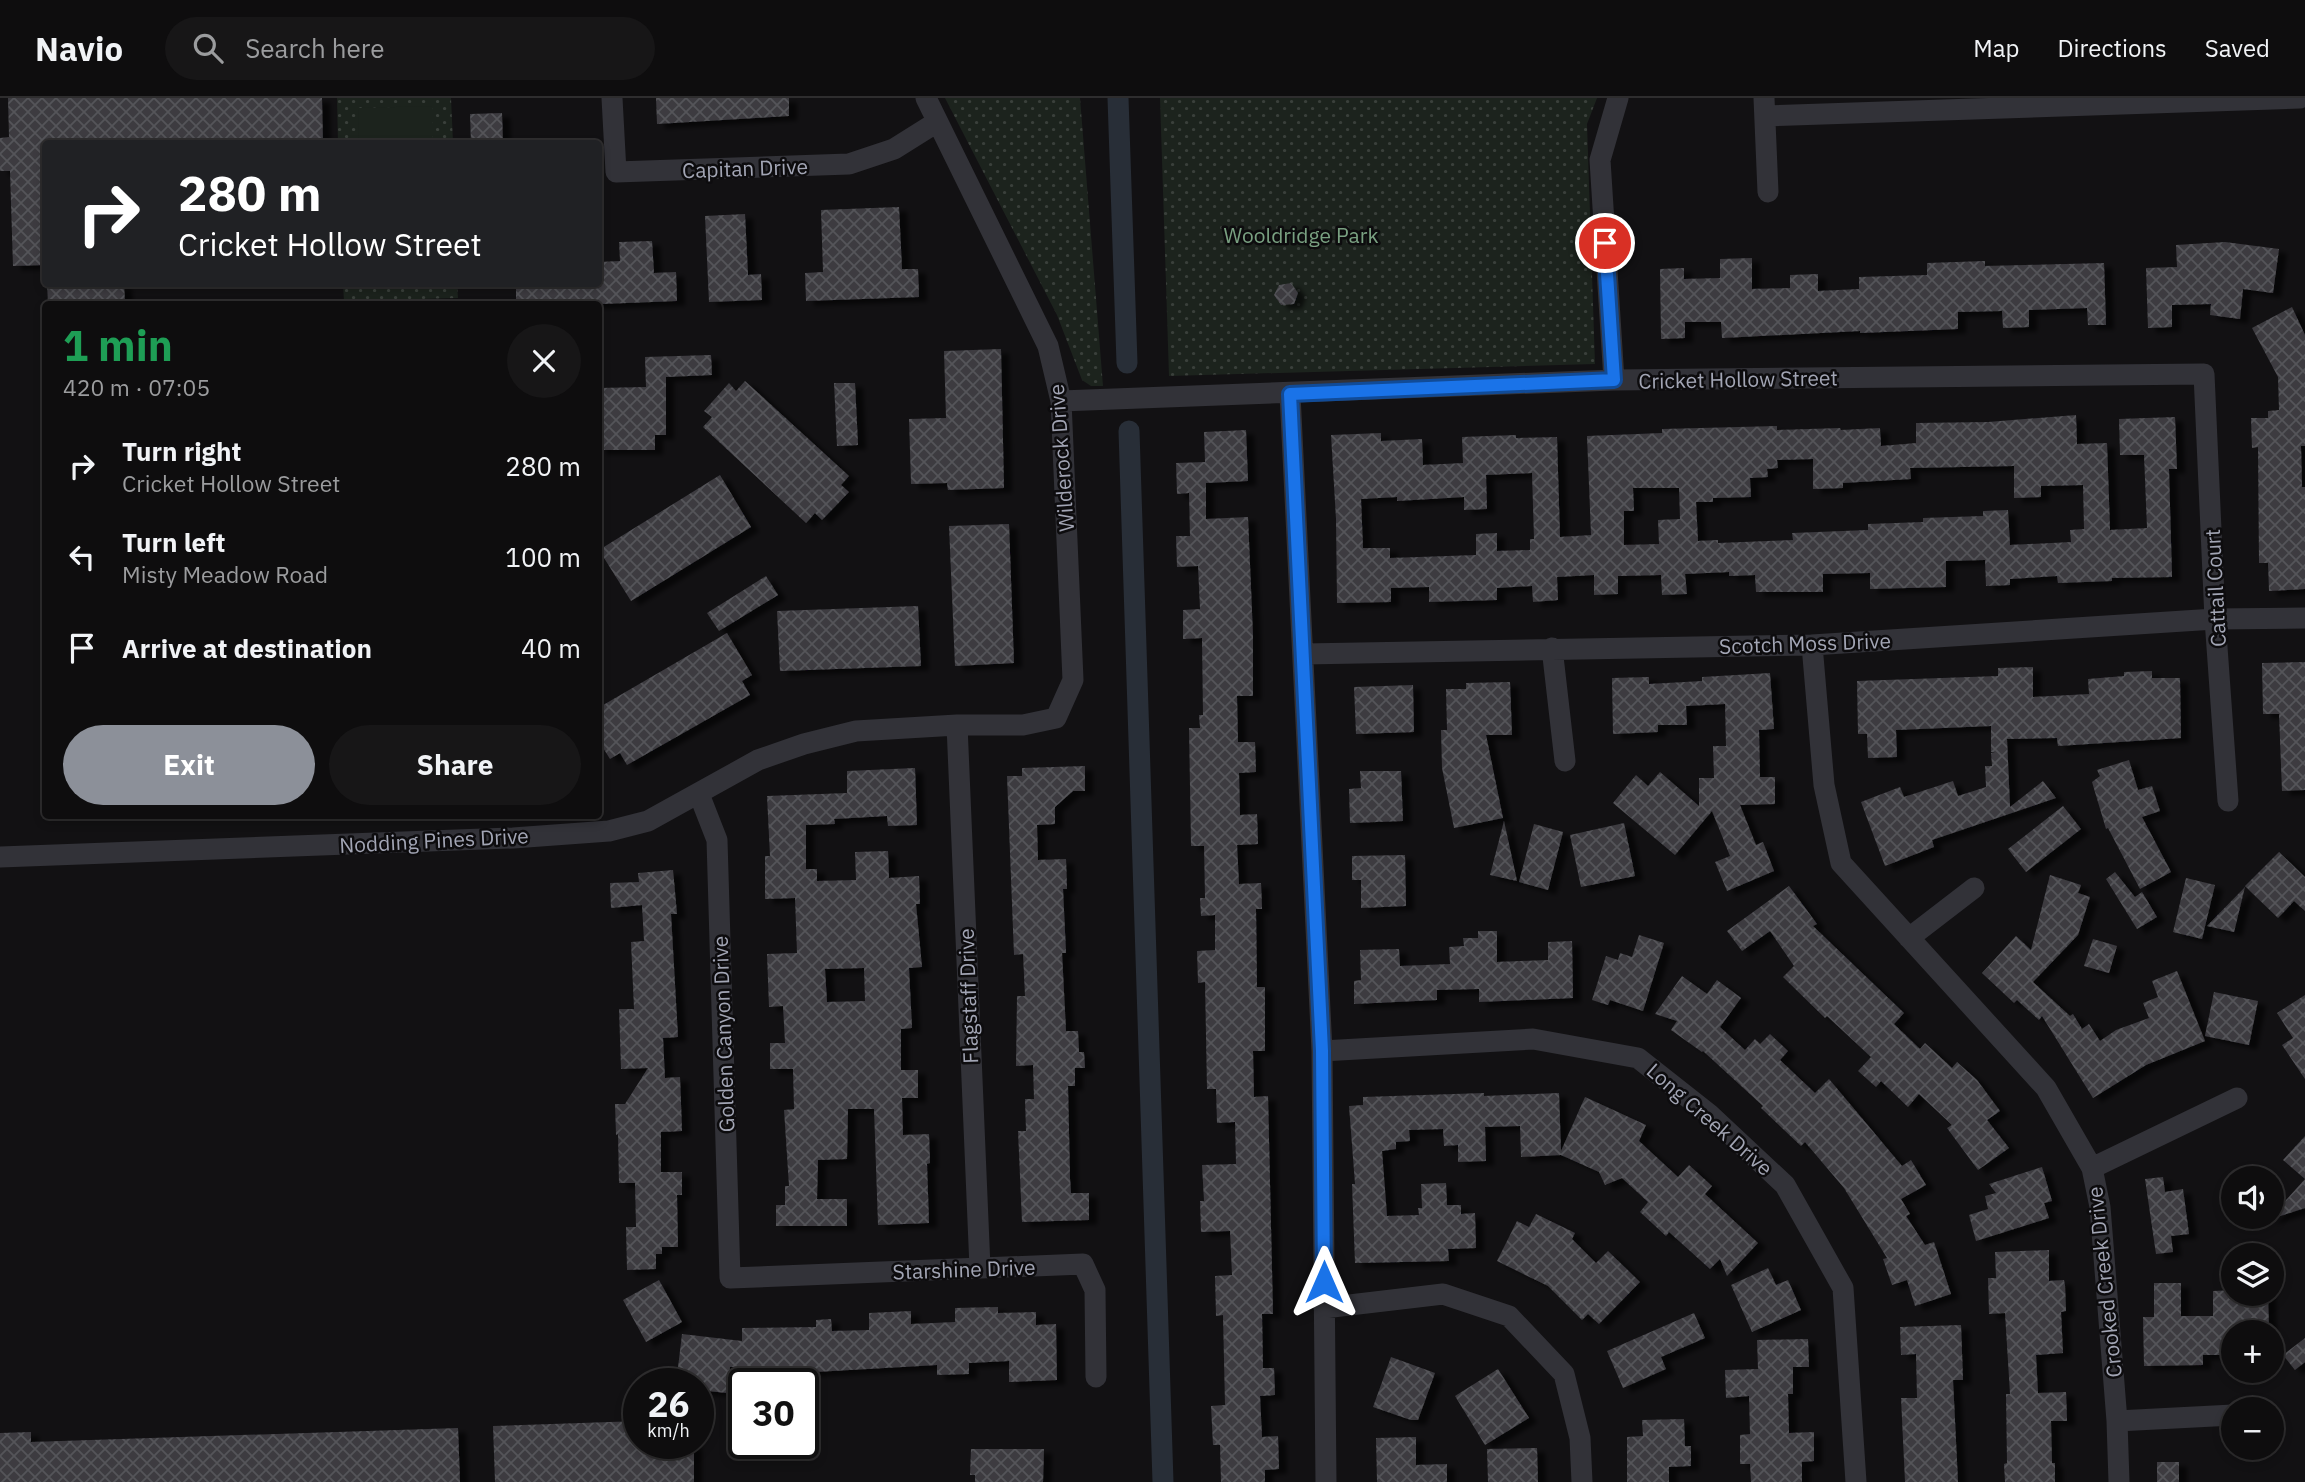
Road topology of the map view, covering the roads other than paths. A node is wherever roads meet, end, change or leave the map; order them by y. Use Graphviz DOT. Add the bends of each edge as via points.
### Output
graph roads {
  1 [pos="612,98"];
  2 [pos="926,98"];
  3 [pos="1618,98"];
  4 [pos="2300,98"];
  5 [pos="1764,107"];
  6 [pos="937,122"];
  7 [pos="1768,192"];
  8 [pos="2204,374"];
  9 [pos="1614,380"];
  10 [pos="1290,394"];
  11 [pos="1061,401"];
  12 [pos="2305,618"];
  13 [pos="2216,619"];
  14 [pos="1812,645"];
  15 [pos="1552,648"];
  16 [pos="1304,654"];
  17 [pos="1056,718"];
  18 [pos="957,725"];
  19 [pos="1565,761"];
  20 [pos="699,794"];
  21 [pos="2228,801"];
  22 [pos="0,857"];
  23 [pos="1974,888"];
  24 [pos="1909,938"];
  25 [pos="1322,1051"];
  26 [pos="2237,1098"];
  27 [pos="2092,1168"];
  28 [pos="980,1268"];
  29 [pos="730,1278"];
  30 [pos="1324,1308"];
  31 [pos="1096,1377"];
  32 [pos="2221,1416"];
  33 [pos="2117,1421"];
  34 [pos="1326,1482"];
  35 [pos="1582,1482"];
  36 [pos="1856,1482"];
  37 [pos="2119,1482"];
  1 -- 6 [label="street, Capitan Drive" via="616,172 849,164 894,149"];
  2 -- 6 [label="street, Wilderock Drive"];
  3 -- 9 [label="street" via="1600,160"];
  4 -- 5 [label="street"];
  5 -- 7 [label="street"];
  6 -- 11 [label="street, Wilderock Drive" via="1048,346"];
  8 -- 9 [label="street, Cricket Hollow Street"];
  8 -- 13 [label="street, Cattail Court"];
  9 -- 10 [label="street, Cricket Hollow Street"];
  10 -- 11 [label="street, Cricket Hollow Street"];
  10 -- 16 [label="street"];
  11 -- 17 [label="street, Wilderock Drive" via="1073,680"];
  12 -- 13 [label="street, Scotch Moss Drive"];
  13 -- 14 [label="street, Scotch Moss Drive"];
  13 -- 21 [label="street, Cattail Court"];
  14 -- 15 [label="street, Scotch Moss Drive"];
  14 -- 24 [label="street, Crooked Creek Drive" via="1824,785 1842,863"];
  15 -- 16 [label="street, Scotch Moss Drive"];
  15 -- 19 [label="street"];
  16 -- 25 [label="street"];
  17 -- 18 [label="street, Nodding Pines Drive" via="1023,725"];
  18 -- 20 [label="street, Nodding Pines Drive" via="856,731 804,744 758,760"];
  18 -- 28 [label="street, Flagstaff Drive"];
  20 -- 22 [label="street, Nodding Pines Drive" via="648,821 609,831"];
  20 -- 29 [label="street, Golden Canyon Drive" via="717,840"];
  23 -- 24 [label="street"];
  24 -- 27 [label="street, Crooked Creek Drive" via="2046,1088"];
  25 -- 30 [label="street"];
  25 -- 36 [label="street, Long Creek Drive" via="1533,1039 1638,1058 1709,1114 1785,1185 1843,1288"];
  26 -- 27 [label="street"];
  27 -- 33 [label="street, Crooked Creek Drive" via="2100,1207"];
  28 -- 29 [label="street, Starshine Drive"];
  28 -- 31 [label="street, Starshine Drive" via="1083,1264 1095,1290"];
  30 -- 34 [label="street"];
  30 -- 35 [label="street" via="1443,1294 1509,1316 1564,1374 1580,1438"];
  32 -- 33 [label="street"];
  33 -- 37 [label="street, Crooked Creek Drive"];
}
